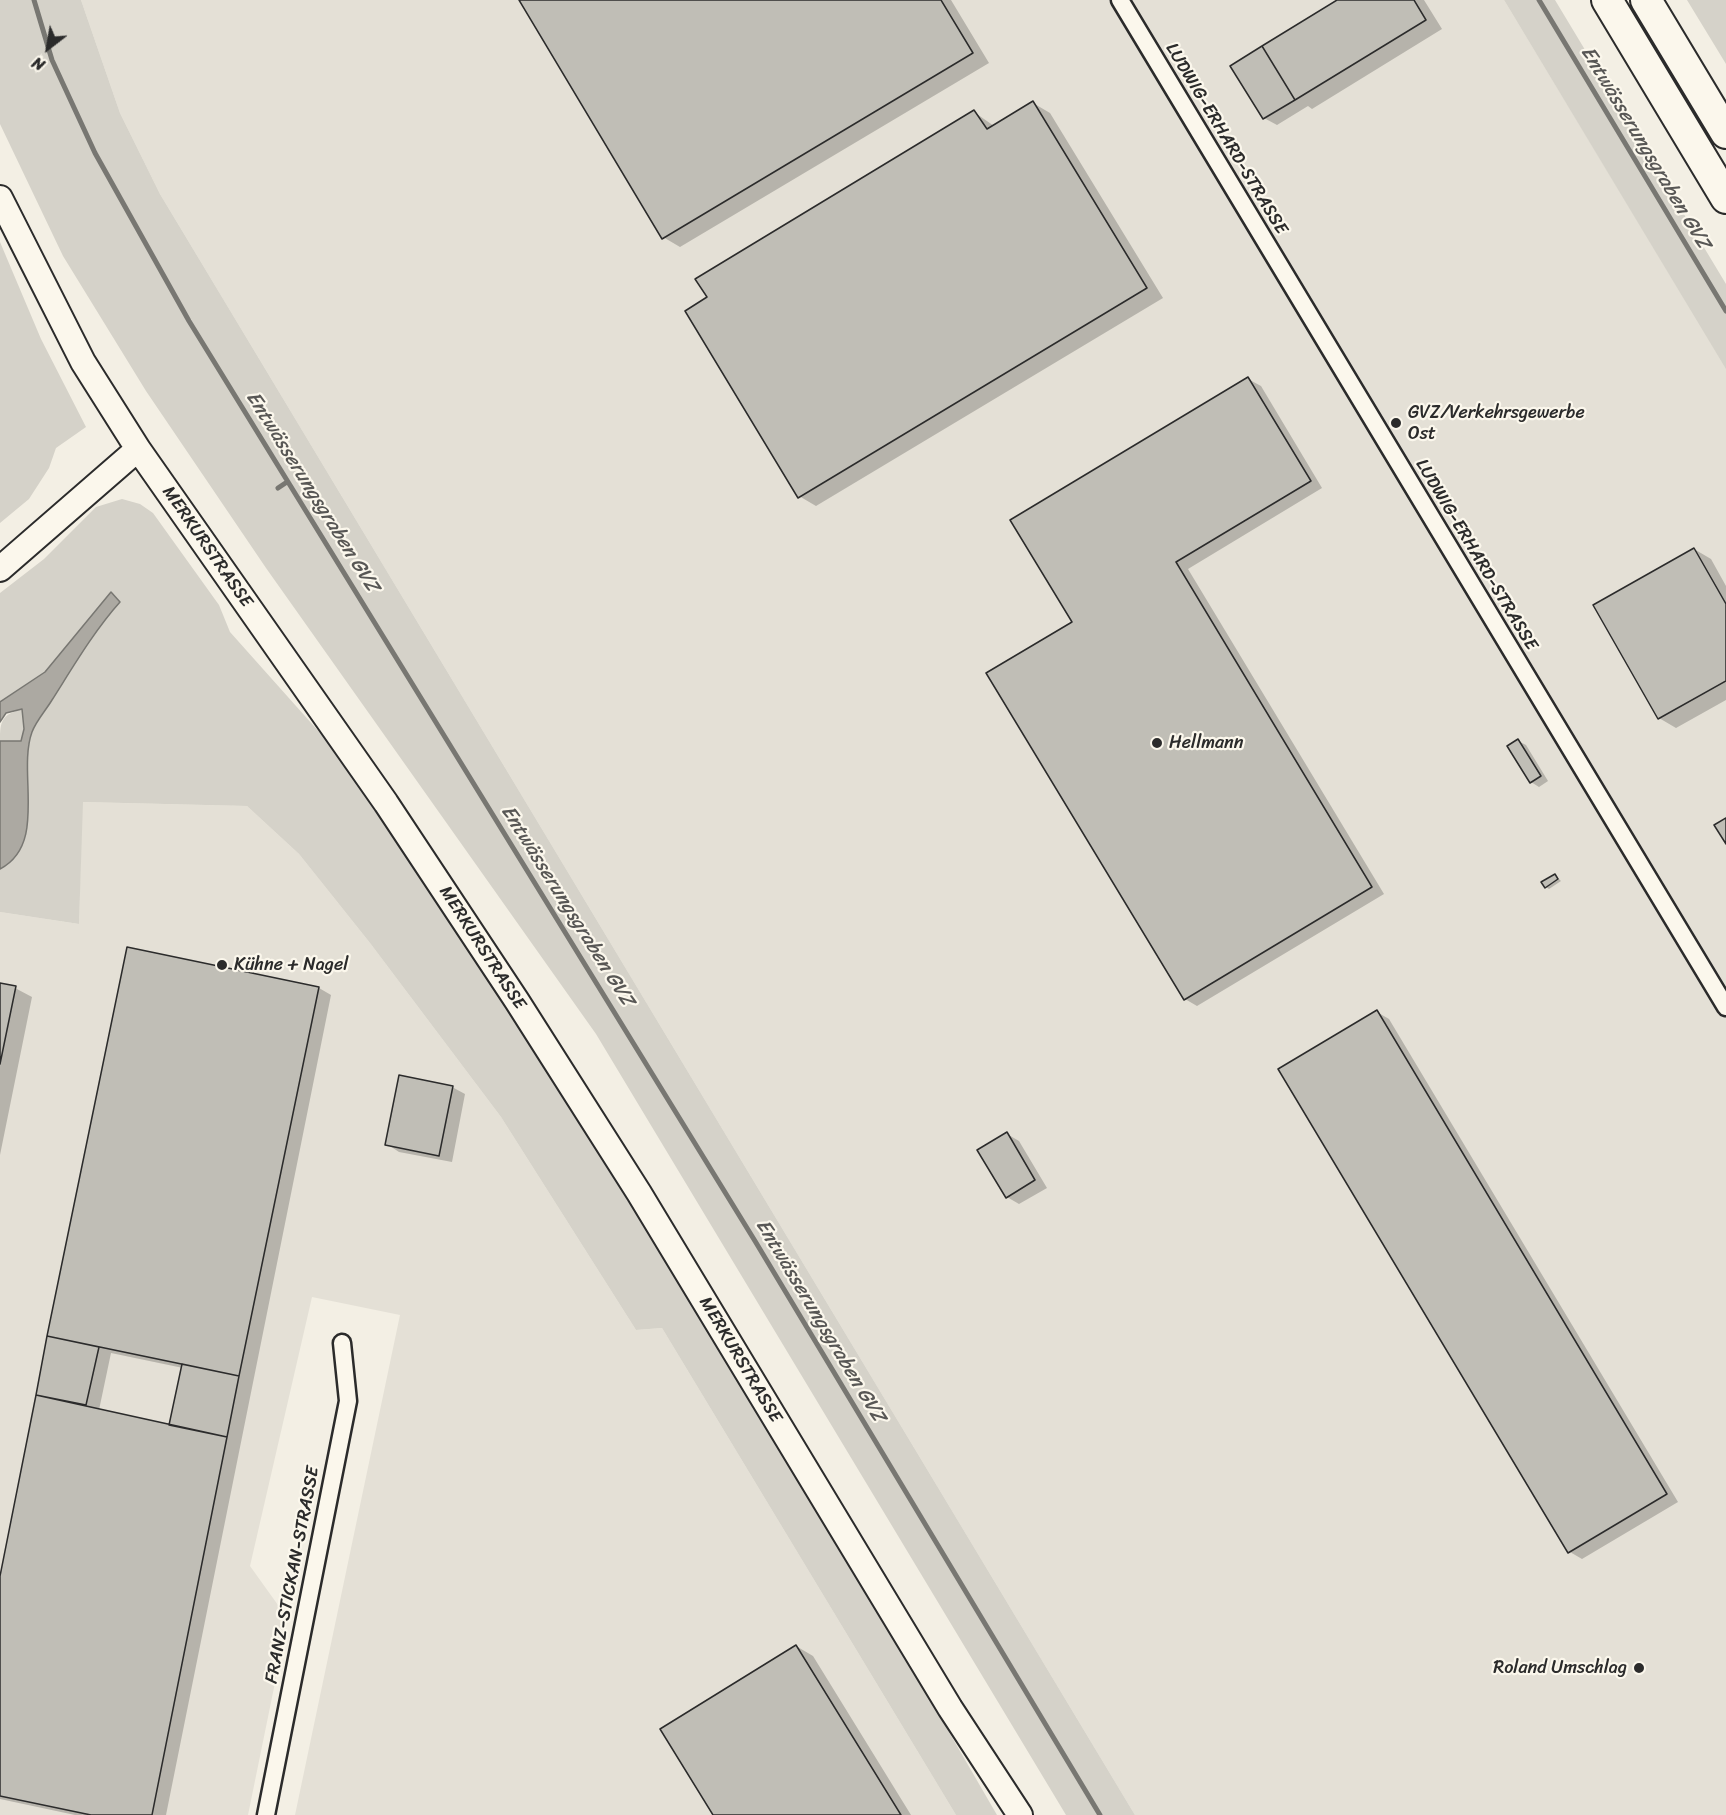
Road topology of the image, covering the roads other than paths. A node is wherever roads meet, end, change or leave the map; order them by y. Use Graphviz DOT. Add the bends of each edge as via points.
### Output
graph roads {
  1 [pos="1119,0"];
  2 [pos="1607,0"];
  3 [pos="1646,0"];
  4 [pos="1726,133"];
  5 [pos="0,198"];
  6 [pos="1726,198"];
  7 [pos="138,449"];
  8 [pos="0,569"];
  9 [pos="1726,1007"];
  10 [pos="342,1342"];
  11 [pos="950,1708"];
  12 [pos="266,1815"];
  13 [pos="1005,1815"];
  14 [pos="1020,1815"];
  1 -- 9 [label="street, LUDWIG-ERHARD-STRASSE"];
  2 -- 6 [label="highway"];
  3 -- 4 [label="highway"];
  5 -- 7 [label="street, MERKURSTRASSE" via="83,362"];
  7 -- 8 [label="street"];
  7 -- 11 [label="street, MERKURSTRASSE" via="386,803 517,1001 639,1193"];
  10 -- 12 [label="street, FRANZ-STICKAN-STRASSE" via="348,1401"];
  11 -- 13 [label="street, MERKURSTRASSE"];
  11 -- 14 [label="street, MERKURSTRASSE"];
}
